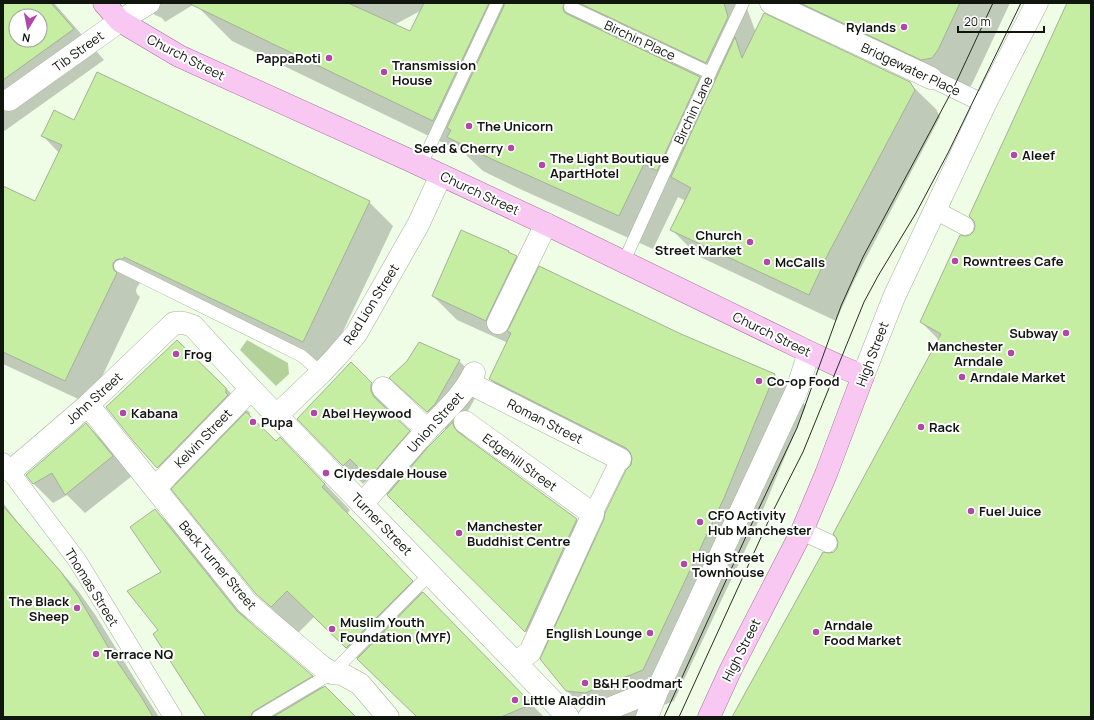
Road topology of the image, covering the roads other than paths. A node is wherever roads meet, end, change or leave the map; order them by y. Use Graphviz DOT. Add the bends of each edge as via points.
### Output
graph roads {
  1 [pos="104,3"];
  2 [pos="149,3"];
  3 [pos="497,3"];
  4 [pos="743,3"];
  5 [pos="771,3"];
  6 [pos="1038,3"];
  7 [pos="570,7"];
  8 [pos="120,21"];
  9 [pos="710,72"];
  10 [pos="931,78"];
  11 [pos="9,100"];
  12 [pos="985,104"];
  13 [pos="421,165"];
  14 [pos="441,175"];
  15 [pos="935,210"];
  16 [pos="546,224"];
  17 [pos="965,226"];
  18 [pos="624,261"];
  19 [pos="120,266"];
  20 [pos="174,323"];
  21 [pos="498,323"];
  22 [pos="809,352"];
  23 [pos="321,373"];
  24 [pos="863,376"];
  25 [pos="472,378"];
  26 [pos="383,388"];
  27 [pos="250,389"];
  28 [pos="88,405"];
  29 [pos="457,415"];
  30 [pos="276,416"];
  31 [pos="427,430"];
  32 [pos="620,458"];
  33 [pos="7,467"];
  34 [pos="155,488"];
  35 [pos="362,504"];
  36 [pos="593,514"];
  37 [pos="802,531"];
  38 [pos="828,543"];
  39 [pos="430,574"];
  40 [pos="516,662"];
  41 [pos="332,673"];
  42 [pos="658,689"];
  43 [pos="711,712"];
  44 [pos="173,717"];
  45 [pos="258,717"];
  46 [pos="388,717"];
  47 [pos="568,717"];
  48 [pos="589,717"];
  49 [pos="647,717"];
  1 -- 8 [label="main road, Church Street"];
  2 -- 8 [label="street, Tib Street"];
  3 -- 13 [label="lane"];
  4 -- 9 [label="lane, Birchin Lane"];
  5 -- 10 [label="street, Bridgewater Place"];
  6 -- 12 [label="street, High Street"];
  7 -- 9 [label="lane, Birchin Place"];
  8 -- 11 [label="street, Tib Street"];
  8 -- 13 [label="main road, Church Street" via="179,56"];
  9 -- 18 [label="lane, Birchin Lane"];
  10 -- 12 [label="street, Bridgewater Place"];
  12 -- 15 [label="street, High Street"];
  13 -- 14 [label="main road, Church Street"];
  14 -- 16 [label="main road, Church Street"];
  14 -- 23 [label="street, Red Lion Street" via="414,232 356,334"];
  15 -- 17 [label="street"];
  15 -- 24 [label="street, High Street" via="894,297"];
  16 -- 18 [label="main road, Church Street"];
  16 -- 21 [label="street"];
  18 -- 22 [label="main road, Church Street"];
  19 -- 23 [label="lane" via="302,356"];
  20 -- 27 [label="street, Turner Street" via="193,326"];
  20 -- 28 [label="street, John Street"];
  22 -- 24 [label="main road, Church Street"];
  22 -- 42 [label="street" via="797,390"];
  23 -- 30 [label="street, Red Lion Street"];
  24 -- 37 [label="main road, High Street"];
  25 -- 29 [label="street, Union Street"];
  25 -- 32 [label="street, Roman Street"];
  26 -- 31 [label="street"];
  27 -- 30 [label="street, Turner Street"];
  27 -- 34 [label="street, Kelvin Street"];
  28 -- 33 [label="street, John Street"];
  28 -- 34 [label="street, Back Turner Street"];
  29 -- 31 [label="street, Union Street"];
  29 -- 36 [label="street, Edgehill Street"];
  30 -- 35 [label="street, Turner Street"];
  31 -- 35 [label="street, Union Street"];
  32 -- 36 [label="street"];
  33 -- 44 [label="street, Thomas Street" via="77,560"];
  34 -- 41 [label="street, Back Turner Street" via="247,603"];
  35 -- 39 [label="street, Turner Street"];
  36 -- 40 [label="street" via="530,652"];
  37 -- 38 [label="street"];
  37 -- 43 [label="main road, High Street"];
  39 -- 40 [label="street, Turner Street"];
  39 -- 41 [label="lane"];
  40 -- 47 [label="street, Turner Street"];
  41 -- 45 [label="lane"];
  41 -- 46 [label="street, Back Turner Street" via="342,674 360,684"];
  42 -- 48 [label="street"];
  42 -- 49 [label="street"];
}
